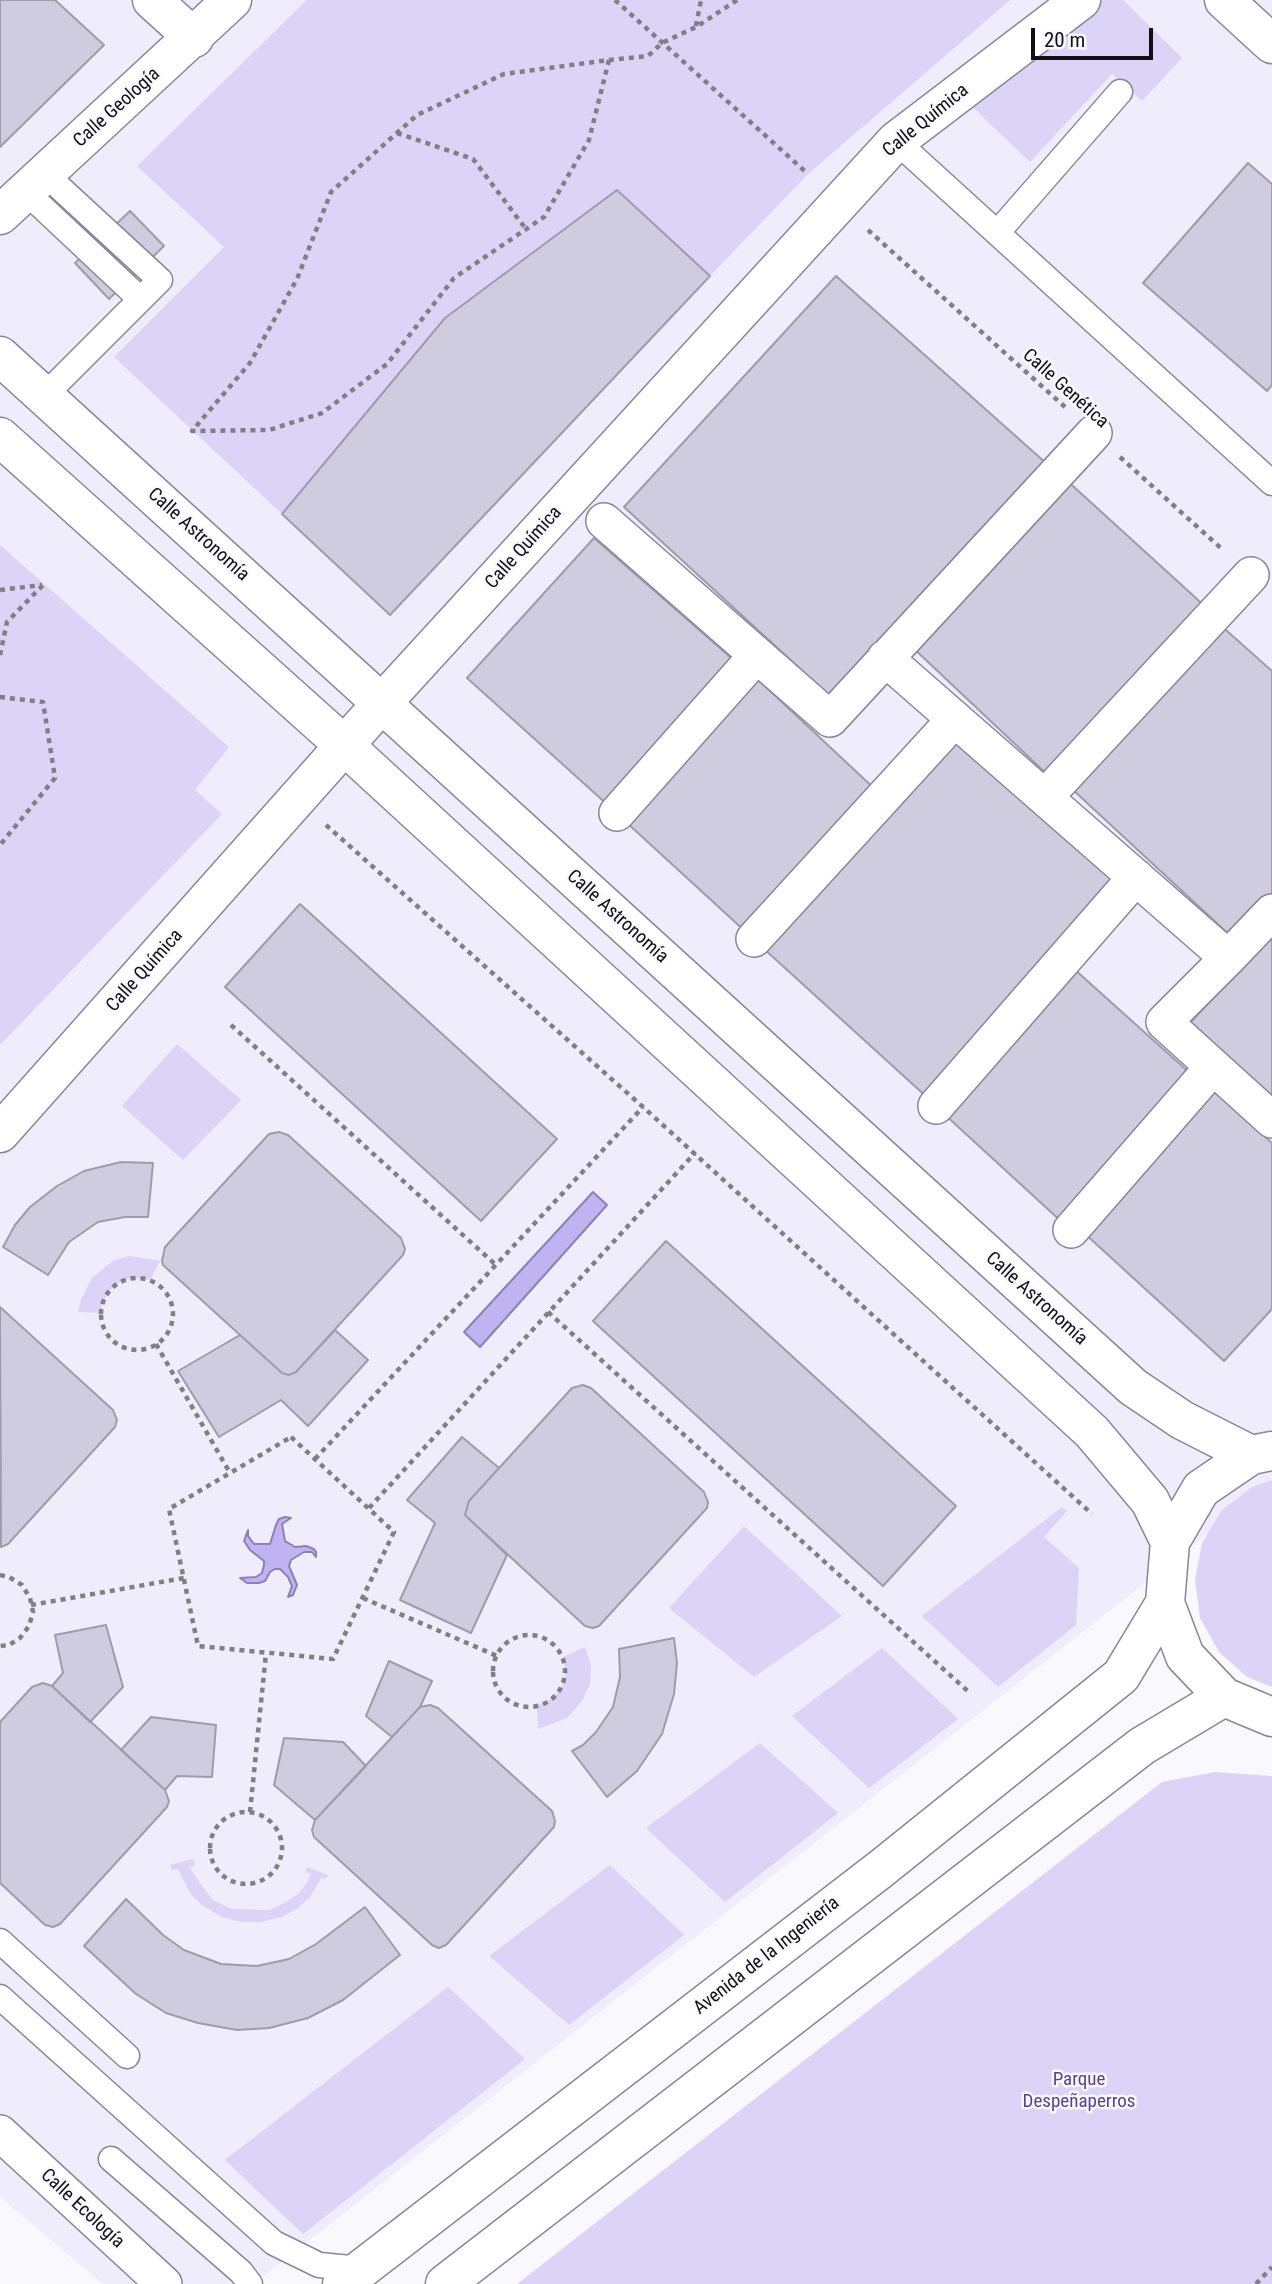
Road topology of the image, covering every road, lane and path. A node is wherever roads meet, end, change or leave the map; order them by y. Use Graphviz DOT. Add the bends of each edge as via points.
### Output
graph roads {
  1 [pos="152,0"];
  2 [pos="232,0"];
  3 [pos="615,0"];
  4 [pos="701,0"];
  5 [pos="737,0"];
  6 [pos="1081,0"];
  7 [pos="1224,0"];
  8 [pos="696,27"];
  9 [pos="194,38"];
  10 [pos="662,43"];
  11 [pos="1272,44"];
  12 [pos="609,60"];
  13 [pos="1120,92"];
  14 [pos="397,133"];
  15 [pos="897,141"];
  16 [pos="808,174"];
  17 [pos="24,194"];
  18 [pos="839,204"];
  19 [pos="527,229"];
  20 [pos="997,233"];
  21 [pos="0,356"];
  22 [pos="44,396"];
  23 [pos="1094,433"];
  24 [pos="0,437"];
  25 [pos="1272,483"];
  26 [pos="604,521"];
  27 [pos="1251,575"];
  28 [pos="0,590"];
  29 [pos="0,655"];
  30 [pos="757,655"];
  31 [pos="885,658"];
  32 [pos="0,697"];
  33 [pos="382,703"];
  34 [pos="955,719"];
  35 [pos="345,746"];
  36 [pos="1045,797"];
  37 [pos="297,800"];
  38 [pos="617,813"];
  39 [pos="0,845"];
  40 [pos="1136,877"];
  41 [pos="1272,912"];
  42 [pos="754,940"];
  43 [pos="1228,958"];
  44 [pos="231,1025"];
  45 [pos="1213,1067"];
  46 [pos="936,1106"];
  47 [pos="643,1107"];
  48 [pos="1272,1120"];
  49 [pos="0,1133"];
  50 [pos="695,1153"];
  51 [pos="1071,1230"];
  52 [pos="496,1265"];
  53 [pos="548,1312"];
  54 [pos="156,1344"];
  55 [pos="1262,1453"];
  56 [pos="315,1459"];
  57 [pos="230,1473"];
  58 [pos="369,1508"];
  59 [pos="1092,1514"];
  60 [pos="1170,1542"];
  61 [pos="0,1575"];
  62 [pos="184,1578"];
  63 [pos="363,1598"];
  64 [pos="1165,1603"];
  65 [pos="31,1605"];
  66 [pos="0,1646"];
  67 [pos="267,1653"];
  68 [pos="497,1657"];
  69 [pos="971,1695"];
  70 [pos="1224,1697"];
  71 [pos="1272,1717"];
  72 [pos="250,1812"];
  73 [pos="0,1941"];
  74 [pos="0,1997"];
  75 [pos="127,2056"];
  76 [pos="0,2133"];
  77 [pos="111,2159"];
  78 [pos="1272,2267"];
  79 [pos="352,2276"];
  80 [pos="164,2284"];
  81 [pos="250,2284"];
  82 [pos="445,2284"];
  83 [pos="1256,2284"];
  1 -- 9 [label="street"];
  2 -- 9 [label="street, Calle Geología"];
  3 -- 10 [label="path"];
  4 -- 8 [label="path"];
  5 -- 8 [label="path"];
  6 -- 15 [label="street, Calle Química"];
  7 -- 11 [label="street"];
  8 -- 10 [label="path"];
  9 -- 17 [label="street, Calle Geología"];
  10 -- 12 [label="path" via="648,56"];
  10 -- 16 [label="path"];
  12 -- 14 [label="path" via="504,74 417,115"];
  12 -- 19 [label="path" via="589,139 544,217"];
  13 -- 20 [label="lane"];
  14 -- 19 [label="path" via="473,159"];
  14 -- 19 [label="path" via="331,192 297,279 250,363 192,431 269,430 322,413 387,364 454,278"];
  15 -- 18 [label="street, Calle Química"];
  15 -- 20 [label="lane"];
  17 -- 22 [label="lane" via="140,299"];
  18 -- 23 [label="path, Calle Genética"];
  18 -- 33 [label="street, Calle Química"];
  20 -- 25 [label="lane"];
  21 -- 22 [label="street, Calle Astronomía"];
  22 -- 33 [label="street, Calle Astronomía"];
  23 -- 27 [label="path, Calle Genética"];
  23 -- 31 [label="street"];
  24 -- 35 [label="street"];
  26 -- 30 [label="street"];
  27 -- 36 [label="street"];
  28 -- 29 [label="path" via="43,585 7,622"];
  30 -- 31 [label="street" via="830,719"];
  30 -- 38 [label="street"];
  31 -- 34 [label="street"];
  32 -- 39 [label="path" via="43,702 55,778"];
  33 -- 35 [label="street, Calle Química"];
  33 -- 55 [label="street, Calle Astronomía" via="1133,1387 1182,1420"];
  34 -- 36 [label="street"];
  34 -- 42 [label="street"];
  35 -- 37 [label="street, Calle Química"];
  35 -- 60 [label="street" via="1092,1432 1150,1501"];
  36 -- 40 [label="street"];
  37 -- 47 [label="path"];
  37 -- 49 [label="street, Calle Química"];
  40 -- 43 [label="street"];
  40 -- 46 [label="street"];
  41 -- 43 [label="street"];
  43 -- 45 [label="street" via="1164,1022"];
  44 -- 52 [label="path"];
  45 -- 48 [label="street"];
  45 -- 51 [label="street"];
  47 -- 50 [label="path"];
  47 -- 52 [label="path"];
  50 -- 53 [label="path"];
  50 -- 59 [label="path"];
  52 -- 56 [label="path"];
  53 -- 58 [label="path"];
  53 -- 69 [label="path"];
  54 -- 54 [label="path" via="170,1329 170,1301 150,1280 121,1281 102,1304 105,1331 124,1348"];
  54 -- 57 [label="path"];
  55 -- 60 [label="street" via="1201,1489"];
  56 -- 57 [label="path" via="291,1437"];
  56 -- 58 [label="path"];
  57 -- 62 [label="path" via="169,1509"];
  58 -- 63 [label="path" via="394,1532"];
  60 -- 64 [label="street"];
  61 -- 65 [label="path" via="22,1585"];
  62 -- 65 [label="path"];
  62 -- 67 [label="path" via="198,1646"];
  63 -- 67 [label="path" via="333,1659"];
  63 -- 68 [label="path"];
  64 -- 70 [label="street" via="1185,1656"];
  64 -- 79 [label="street, Avenida de la Ingeniería" via="1122,1676 882,1868"];
  65 -- 66 [label="path" via="30,1626 20,1638"];
  67 -- 72 [label="path"];
  68 -- 68 [label="path" via="493,1675 497,1687 517,1704 542,1705 562,1686 566,1672 563,1657 542,1637 528,1634 513,1639"];
  70 -- 71 [label="street"];
  70 -- 82 [label="street" via="1142,1746"];
  72 -- 72 [label="path" via="230,1815 218,1824 210,1851 222,1874 246,1883 270,1875 282,1849 271,1821"];
  73 -- 75 [label="lane"];
  74 -- 79 [label="lane" via="274,2244"];
  76 -- 80 [label="street, Calle Ecología"];
  77 -- 81 [label="lane"];
  78 -- 83 [label="path"];
}
